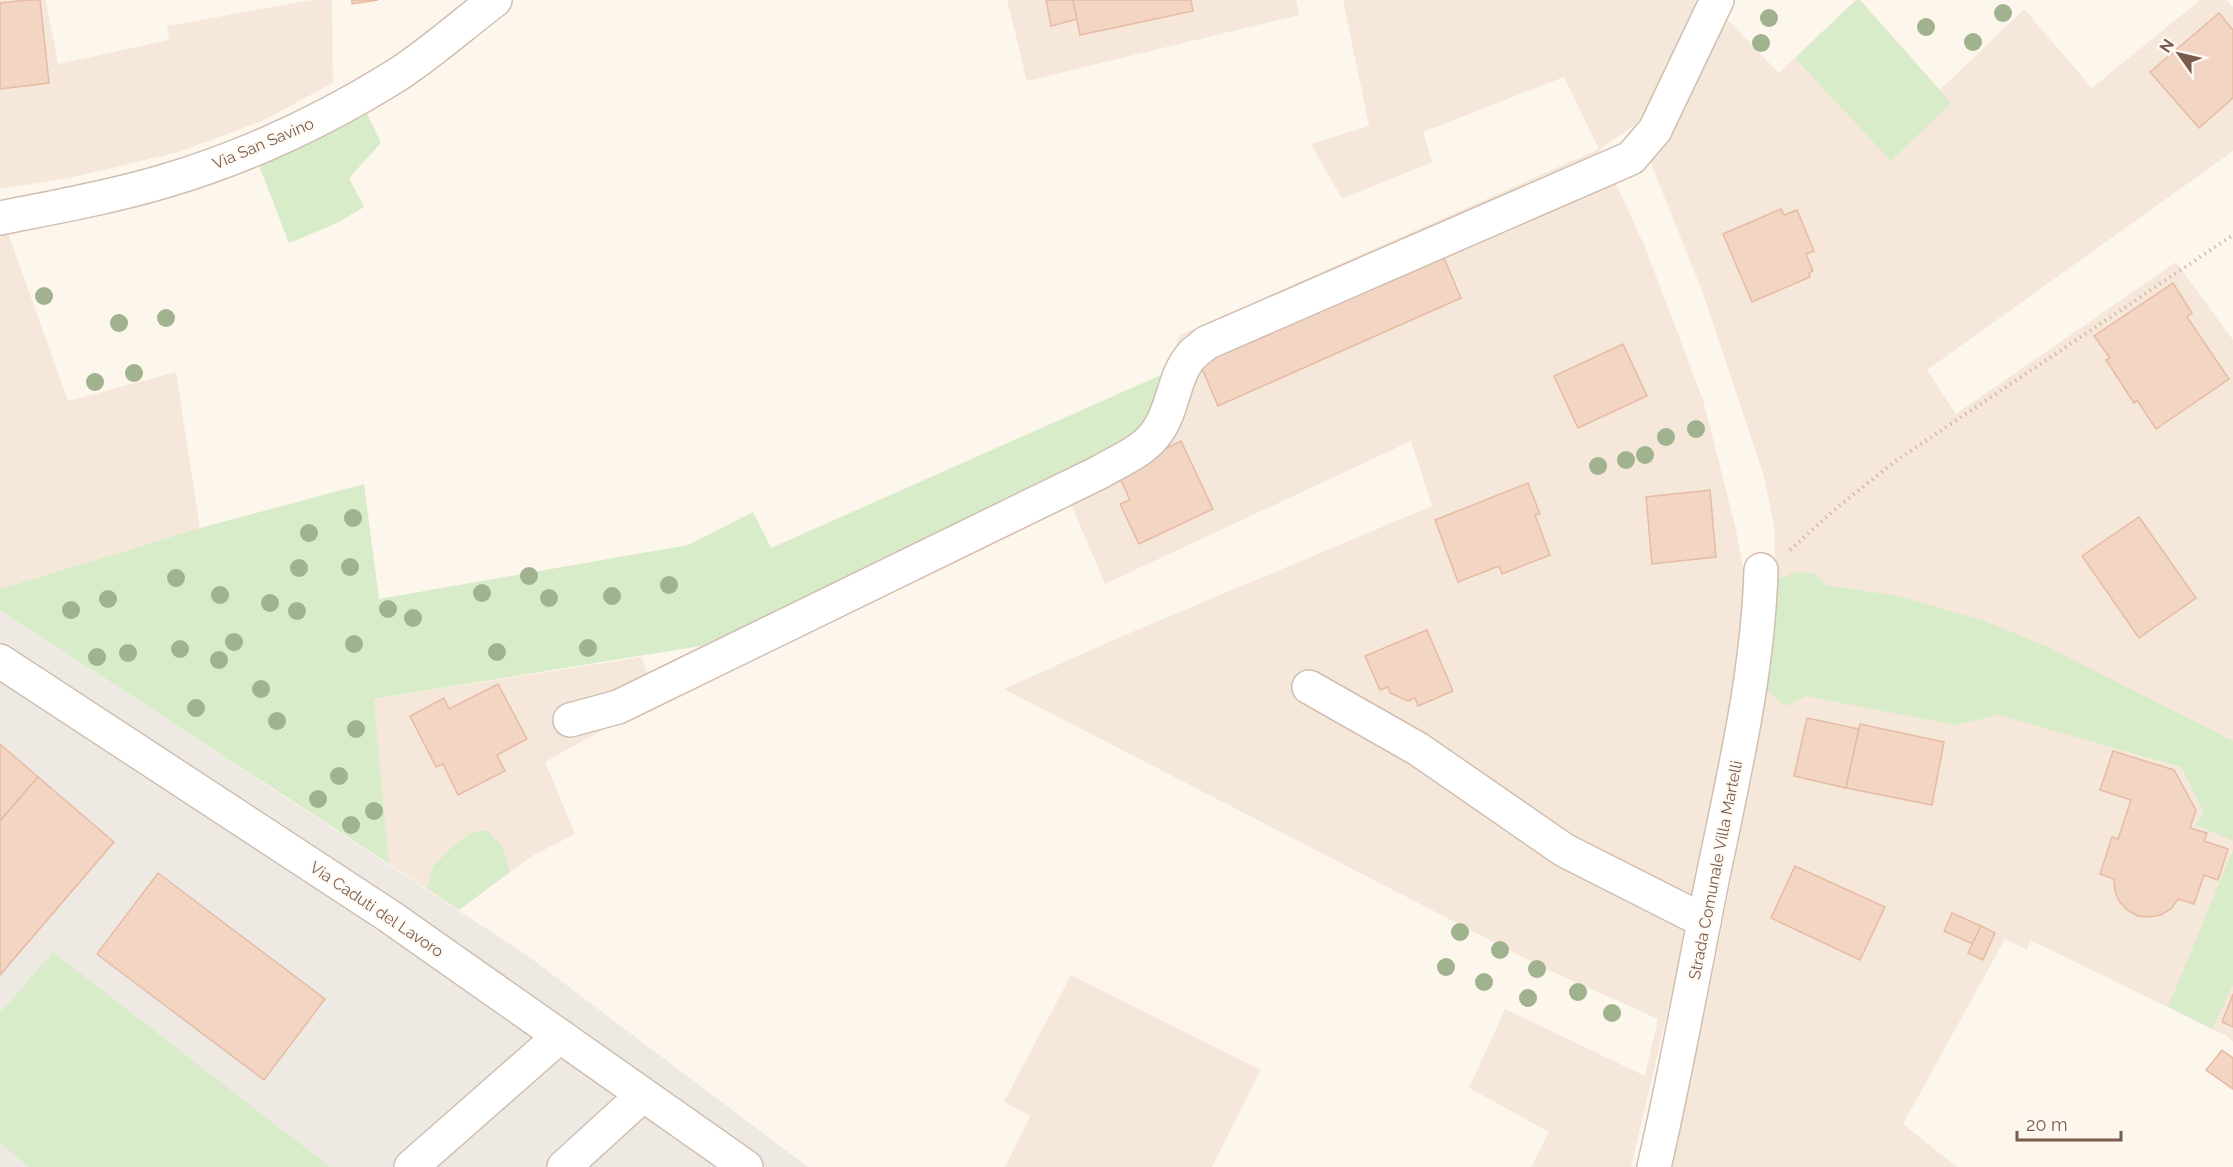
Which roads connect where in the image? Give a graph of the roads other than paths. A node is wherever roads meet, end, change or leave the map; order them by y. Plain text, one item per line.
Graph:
1 (495, 0) edge
2 (1717, 0) edge
3 (0, 218) edge
4 (1761, 570) dead end
5 (0, 662) edge
6 (1309, 687) dead end
7 (570, 720) dead end
8 (1704, 921) junction
9 (560, 1036) junction
10 (643, 1095) junction
11 (411, 1167) edge
12 (564, 1167) edge
13 (746, 1167) edge
14 (1654, 1167) edge

1 - 3 street, Via San Savino
2 - 7 street
4 - 8 street, Strada Comunale Villa Martelli
5 - 9 street, Via Caduti del Lavoro
6 - 8 street
8 - 14 street, Strada Comunale Villa Martelli
9 - 10 street, Via Caduti del Lavoro
9 - 11 street
10 - 12 street
10 - 13 street, Via Caduti del Lavoro

